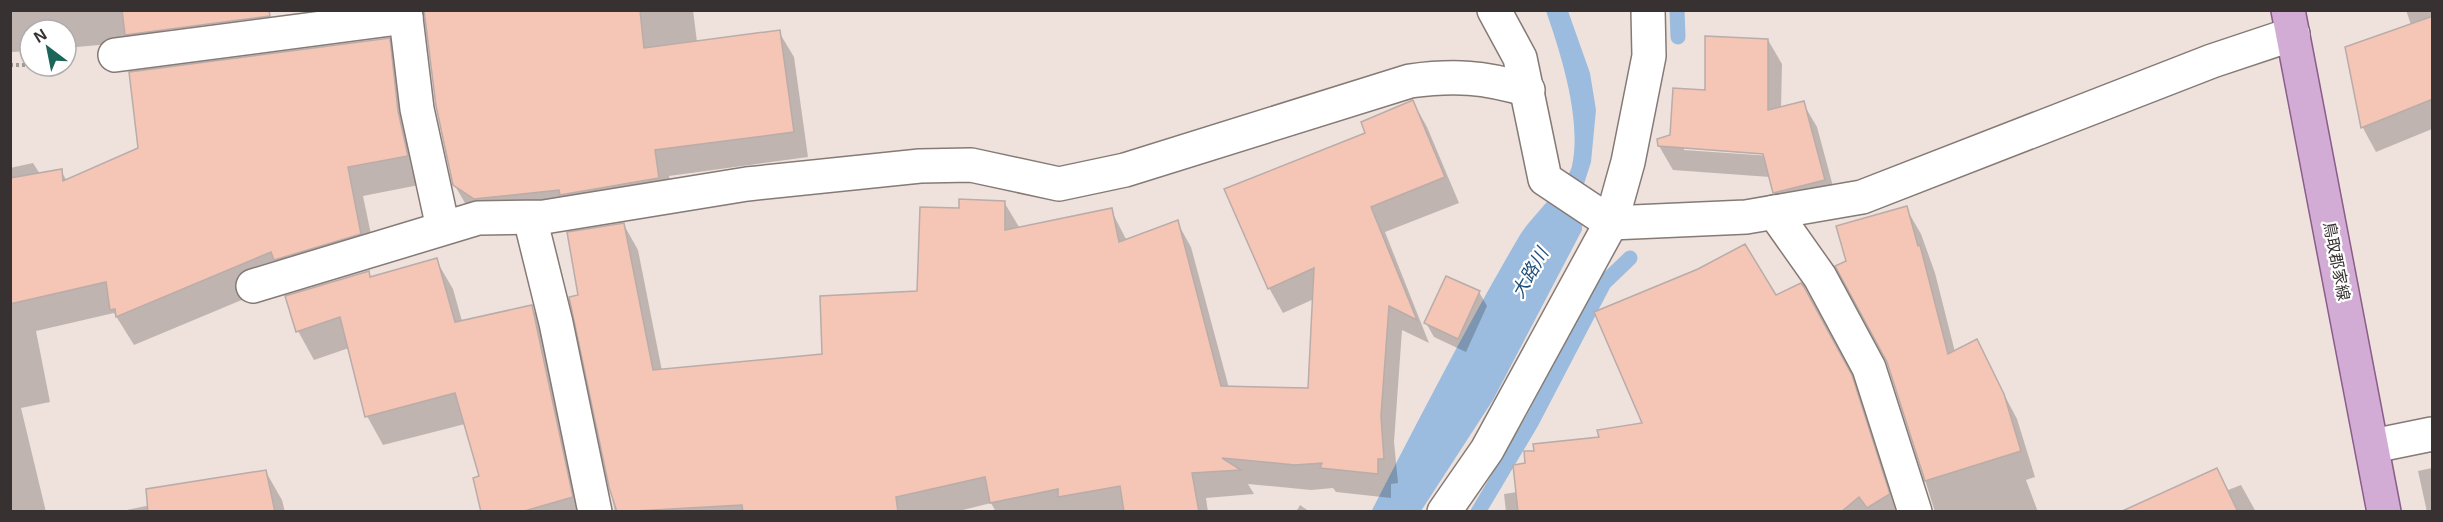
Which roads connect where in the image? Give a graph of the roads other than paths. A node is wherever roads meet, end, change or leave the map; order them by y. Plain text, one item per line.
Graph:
1 (1494, 10) edge
2 (1648, 10) edge
3 (406, 14) edge
4 (2291, 22) edge
5 (115, 55) dead end
6 (1528, 90) junction
7 (1774, 212) junction
8 (1604, 217) junction
9 (530, 218) junction
10 (443, 228) junction
11 (253, 286) dead end
12 (2433, 434) edge
13 (2373, 446) junction
14 (595, 512) edge
15 (1444, 512) edge
16 (1915, 512) edge
17 (2384, 512) edge

1 - 6 street
2 - 8 street
3 - 5 street
3 - 10 street
4 - 7 street
4 - 13 main road, 鳥取郡家線
6 - 8 street
6 - 9 street
7 - 8 street
7 - 16 street
8 - 15 street
9 - 10 street
9 - 14 street
10 - 11 street
12 - 13 street
13 - 17 main road, 鳥取郡家線

